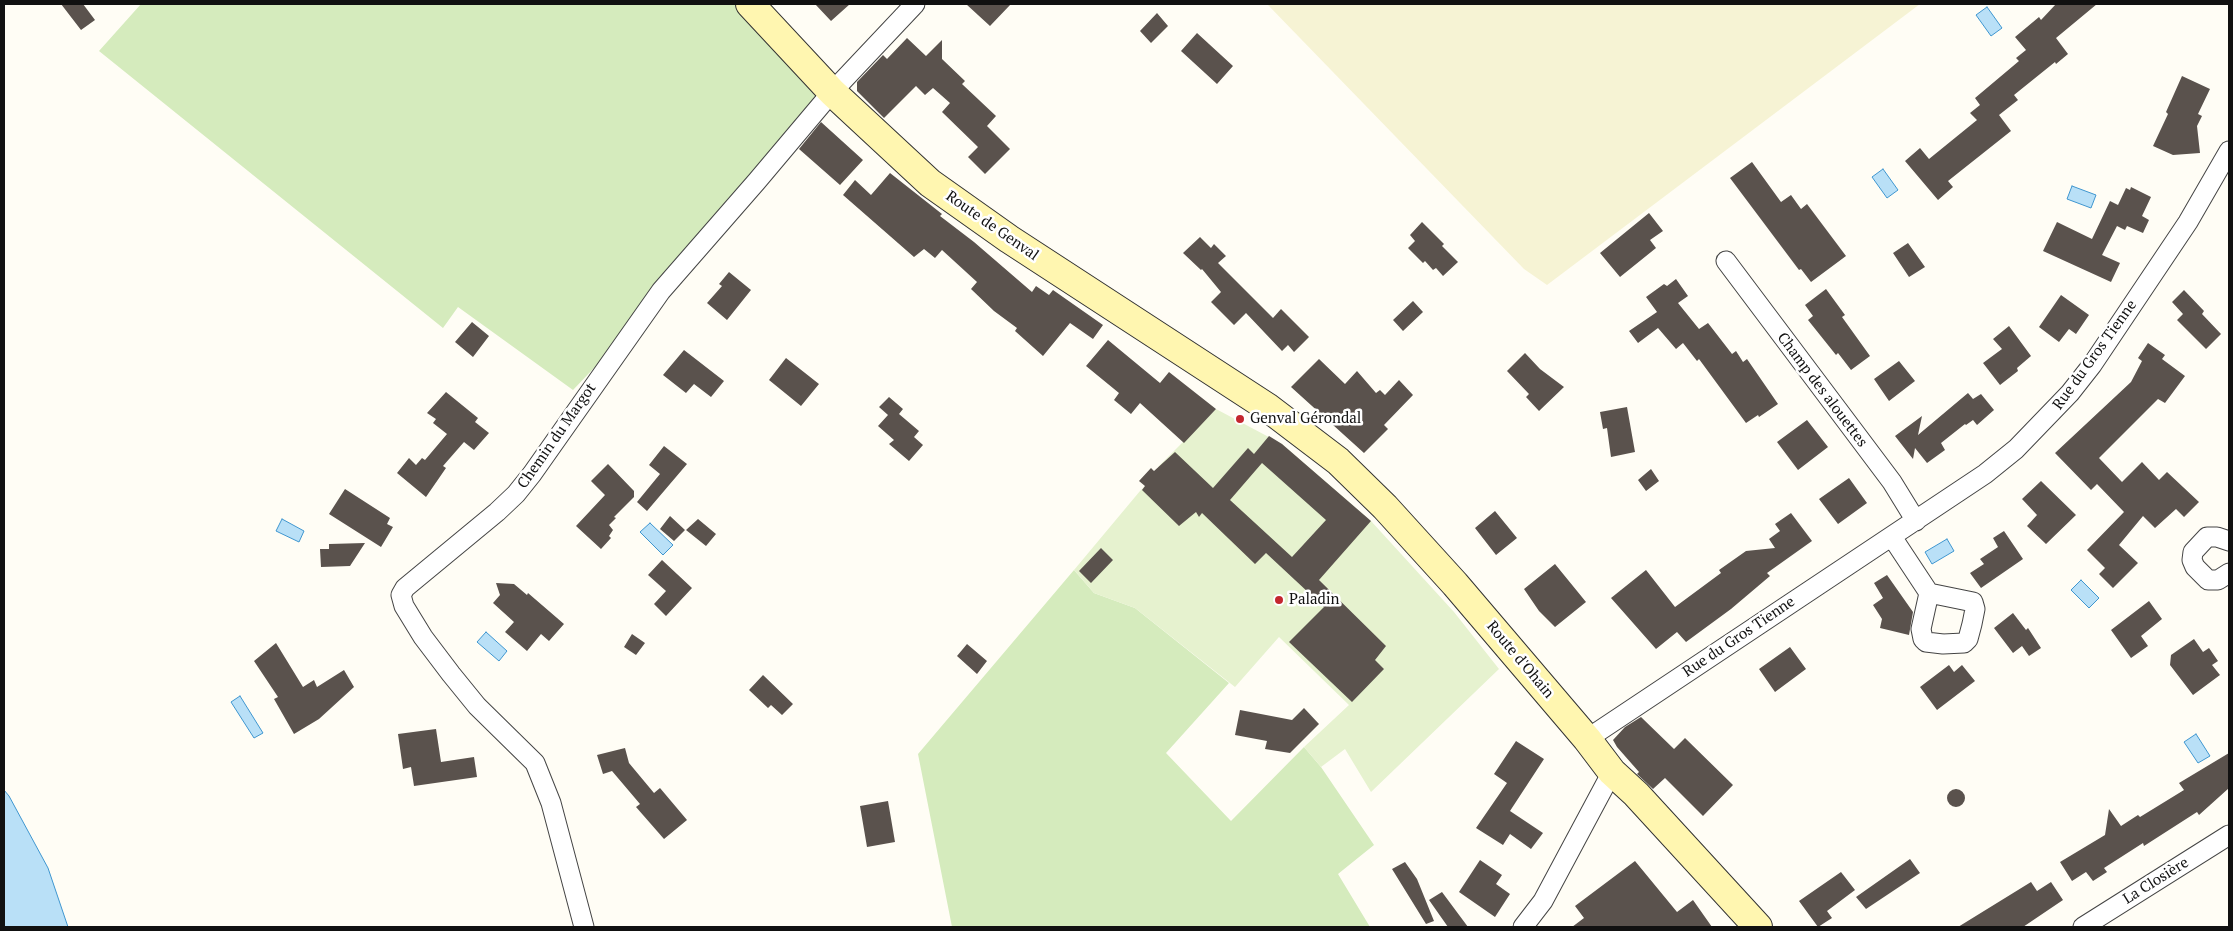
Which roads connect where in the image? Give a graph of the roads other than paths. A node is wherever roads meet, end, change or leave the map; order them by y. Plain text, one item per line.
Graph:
1 (750, 4) edge
2 (915, 4) edge
3 (832, 92) junction
4 (2229, 151) edge
5 (1726, 261) dead end
6 (1267, 407) joint
7 (1916, 521) junction
8 (1892, 536) junction
9 (2229, 541) edge
10 (2229, 572) edge
11 (1929, 593) dead end
12 (1587, 739) junction
13 (1612, 772) junction
14 (2229, 835) edge
15 (584, 927) edge
16 (1523, 927) edge
17 (1758, 927) edge
18 (2083, 927) edge

1 - 3 main road, Route de Genval
2 - 3 street
3 - 6 main road, Route de Genval
3 - 15 street, Chemin du Margot
4 - 7 street, Rue du Gros Tienne
5 - 7 street, Champ des alouettes
6 - 12 main road, Route d'Ohain
7 - 8 street, Rue du Gros Tienne
8 - 11 street
8 - 12 street, Rue du Gros Tienne
9 - 10 street
12 - 13 main road, Route d'Ohain
13 - 16 street
13 - 17 main road, Route d'Ohain
14 - 18 street, La Closière

